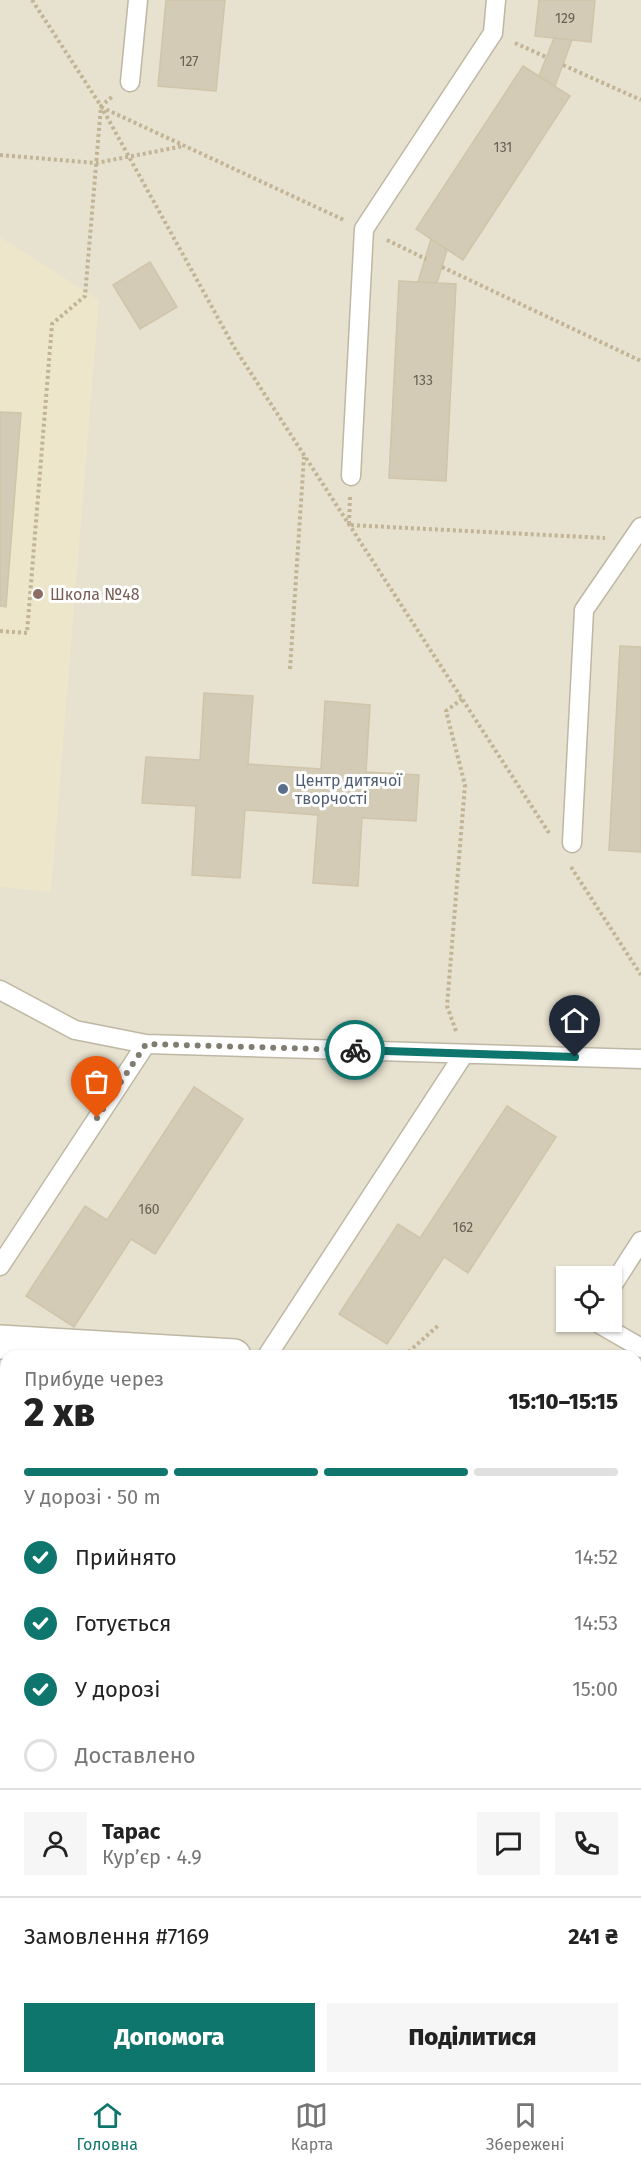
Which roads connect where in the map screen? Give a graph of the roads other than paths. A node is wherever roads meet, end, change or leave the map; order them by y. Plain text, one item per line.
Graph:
1 (138, 0) edge
2 (496, 0) edge
3 (130, 82) dead end
4 (351, 476) dead end
5 (637, 533) edge
6 (572, 843) dead end
7 (0, 990) edge
8 (146, 1044) junction
9 (464, 1054) junction
10 (641, 1059) edge
11 (641, 1241) edge
12 (0, 1266) edge
13 (622, 1270) edge
14 (613, 1332) edge
15 (0, 1342) edge
16 (641, 1348) edge
17 (134, 1350) edge
18 (271, 1350) edge

1 - 3 lane
2 - 4 lane
5 - 6 lane
7 - 8 lane
8 - 9 lane
8 - 12 lane
9 - 10 lane
9 - 18 lane
11 - 13 lane
14 - 16 lane
15 - 17 street

